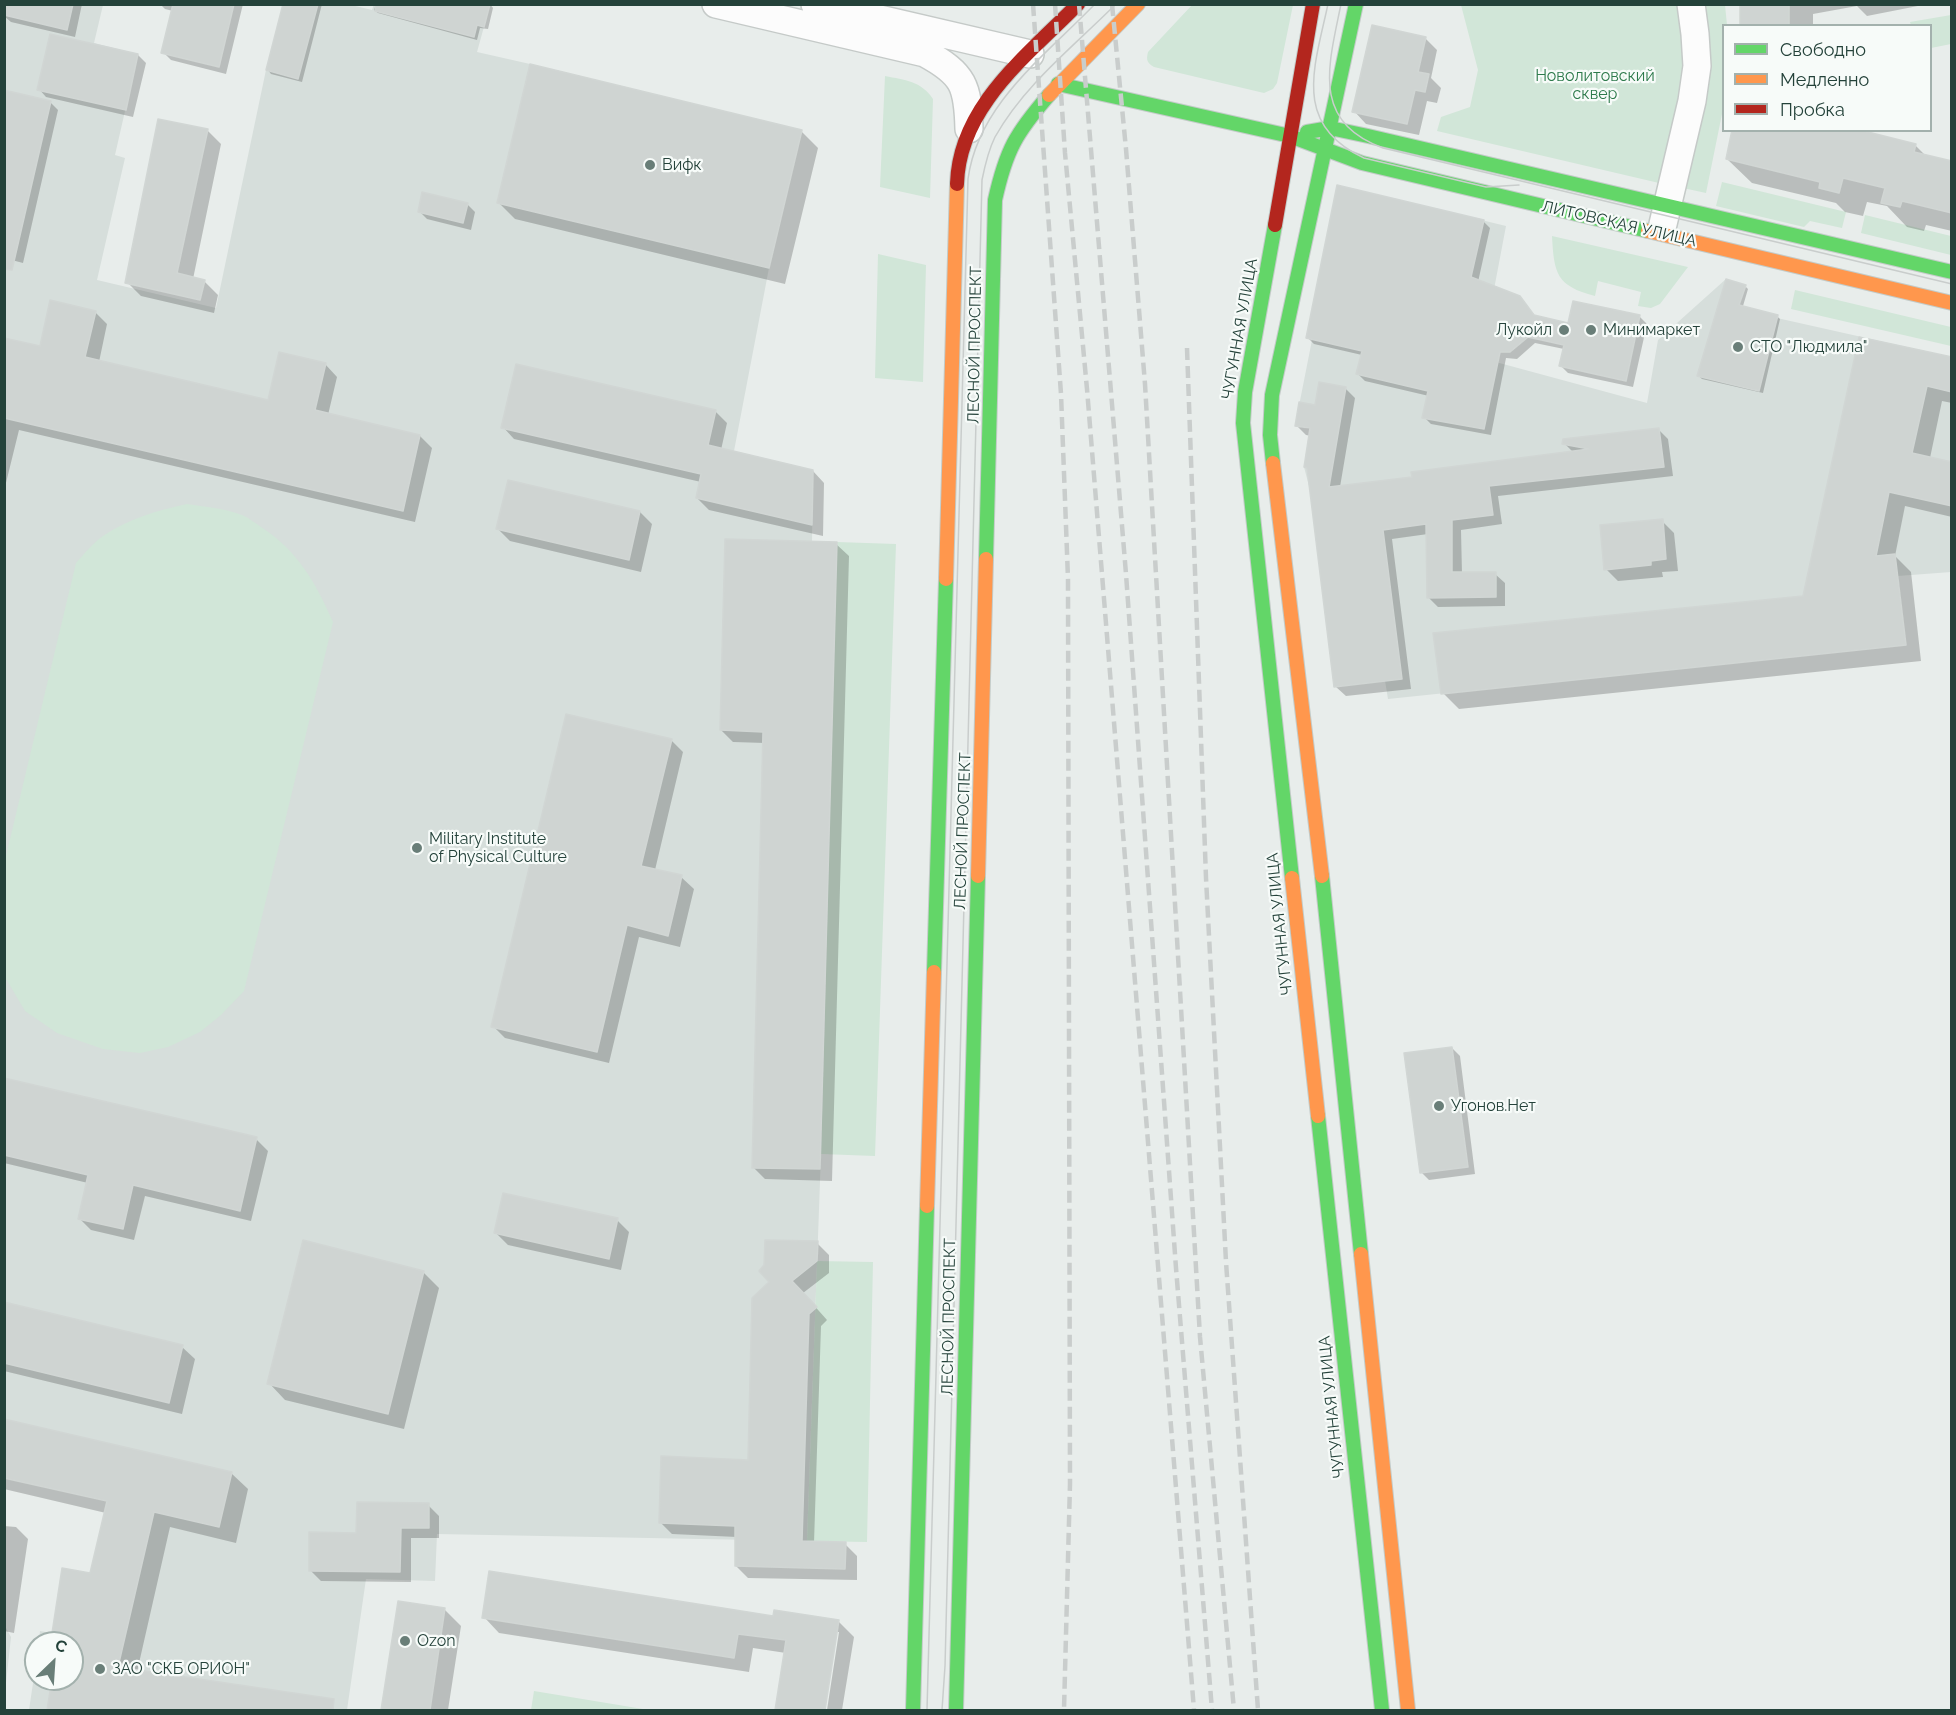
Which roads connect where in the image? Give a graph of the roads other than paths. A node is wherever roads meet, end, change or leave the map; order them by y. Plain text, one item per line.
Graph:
1 (716, 4) edge
2 (815, 4) edge
3 (1078, 4) edge
4 (1138, 4) edge
5 (1313, 4) edge
6 (1356, 4) edge
7 (1691, 4) edge
8 (1030, 54) junction
9 (1058, 84) junction
10 (1330, 128) junction
11 (969, 129) junction
12 (1290, 136) junction
13 (1325, 149) junction
14 (1667, 205) junction
15 (1661, 234) junction
16 (1952, 272) edge
17 (1952, 303) edge
18 (913, 1710) edge
19 (956, 1710) edge
20 (1382, 1710) edge
21 (1408, 1710) edge

1 - 11 street
2 - 8 street
3 - 8 street, ЛЕСНОЙ ПРОСПЕКТ
4 - 9 street, ЛЕСНОЙ ПРОСПЕКТ
5 - 12 street
6 - 10 street
7 - 14 street
8 - 11 street, ЛЕСНОЙ ПРОСПЕКТ
9 - 12 street, ЛИТОВСКАЯ УЛИЦА
9 - 19 street, ЛЕСНОЙ ПРОСПЕКТ
10 - 12 street, ЛИТОВСКАЯ УЛИЦА
10 - 13 street
10 - 14 street, ЛИТОВСКАЯ УЛИЦА
11 - 18 street, ЛЕСНОЙ ПРОСПЕКТ
12 - 13 street, ЛИТОВСКАЯ УЛИЦА
12 - 20 street, ЧУГУННАЯ УЛИЦА
13 - 15 street, ЛИТОВСКАЯ УЛИЦА
13 - 21 street
14 - 15 street
14 - 16 street, ЛИТОВСКАЯ УЛИЦА
15 - 17 street, ЛИТОВСКАЯ УЛИЦА

